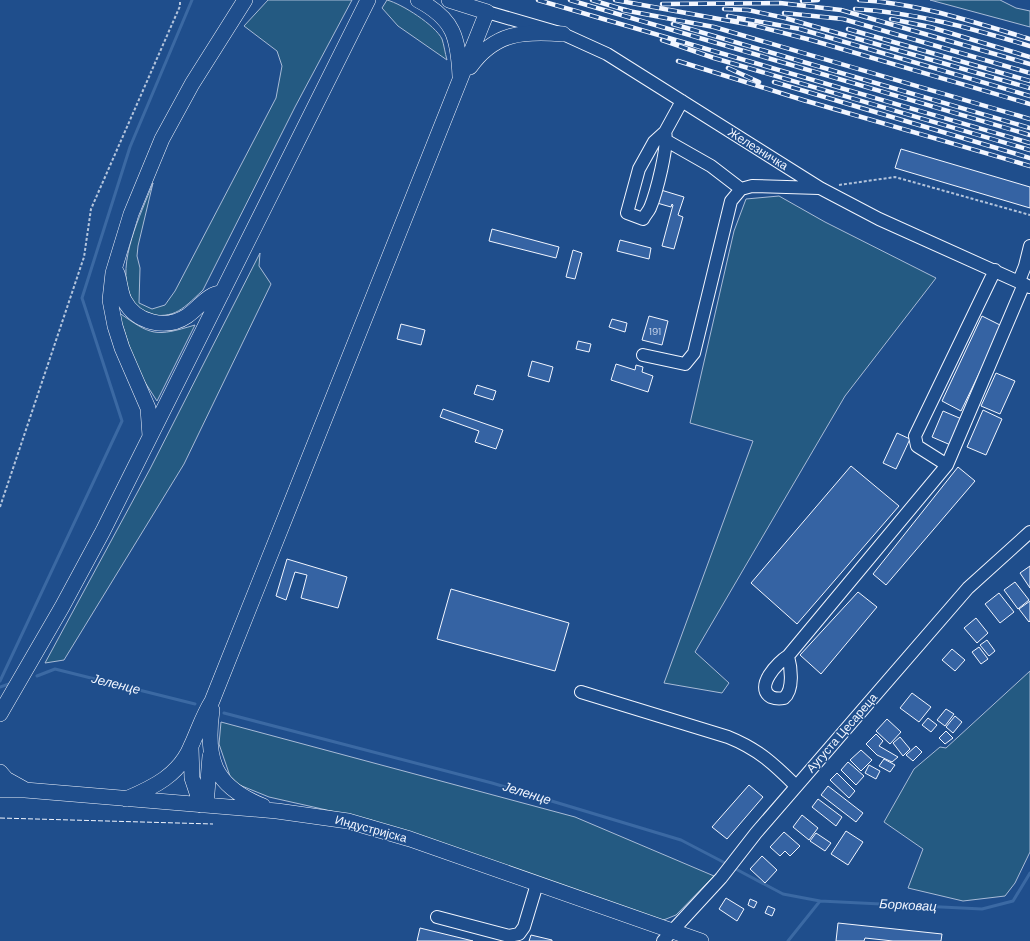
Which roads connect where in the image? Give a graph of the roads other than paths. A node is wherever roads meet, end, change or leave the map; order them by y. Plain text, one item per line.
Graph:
1 (245, 0) edge
2 (418, 0) edge
3 (449, 0) edge
4 (367, 3) edge
5 (487, 12) junction
6 (562, 34) junction
7 (460, 81) junction
8 (682, 101) junction
9 (666, 136) junction
10 (820, 188) junction
11 (741, 189) junction
12 (1030, 246) edge
13 (116, 268) junction
14 (995, 270) junction
15 (1024, 284) edge
16 (222, 293) junction
17 (644, 355) dead end
18 (150, 439) junction
19 (947, 465) junction
20 (1030, 532) edge
21 (788, 656) dead end
22 (581, 692) dead end
23 (212, 701) junction
24 (0, 714) edge
25 (191, 748) junction
26 (210, 756) junction
27 (0, 772) edge
28 (796, 786) junction
29 (0, 790) edge
30 (25, 790) junction
31 (126, 799) junction
32 (204, 805) junction
33 (277, 811) junction
34 (537, 884) junction
35 (437, 917) dead end
36 (668, 936) edge
37 (701, 941) edge

1 - 13 main road
2 - 7 main road
3 - 5 main road
4 - 16 main road
5 - 6 street, Железничка
5 - 7 main road
6 - 7 main road
6 - 8 street, Железничка
7 - 23 main road
8 - 9 street
8 - 10 street, Железничка
9 - 9 street
9 - 11 street
10 - 11 street
10 - 14 street, Железничка
11 - 17 street
12 - 15 street
13 - 16 main road
13 - 18 main road
14 - 15 street, Железничка
14 - 19 street
15 - 19 street
16 - 18 main road
18 - 24 main road
19 - 21 street
20 - 28 street, Аугуста Цесареца
22 - 28 street
23 - 25 main road
23 - 26 main road
25 - 31 main road
25 - 32 main road
26 - 32 main road
26 - 33 main road
27 - 30 main road
28 - 36 street, Аугуста Цесареца
29 - 30 main road, Индустријска
30 - 31 main road, Индустријска
31 - 32 main road, Индустријска
32 - 33 main road, Индустријска
33 - 34 main road, Индустријска
34 - 35 street
34 - 36 main road, Индустријска
36 - 37 main road, Индустријска

